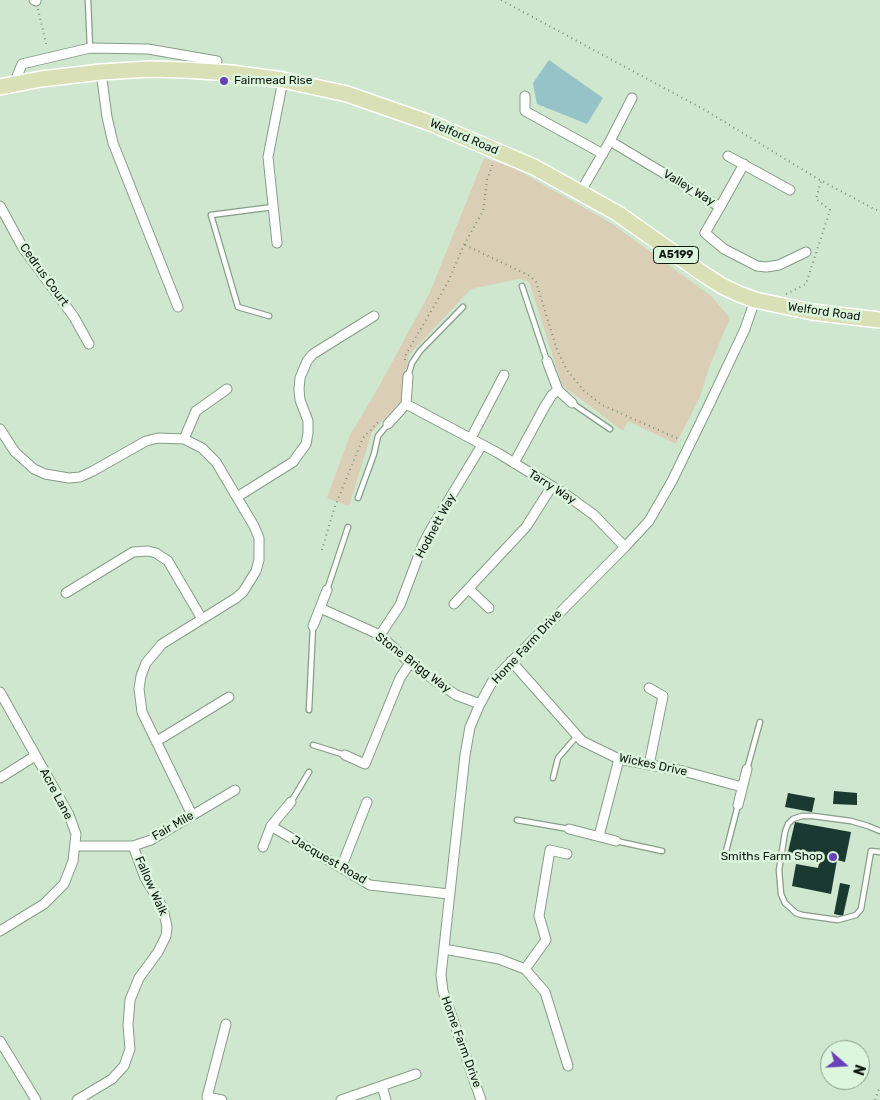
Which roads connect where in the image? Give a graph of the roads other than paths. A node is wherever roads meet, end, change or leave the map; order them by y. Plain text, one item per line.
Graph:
1 (88, 0) edge
2 (90, 48) junction
3 (149, 59) junction
4 (217, 61) dead end
5 (101, 72) junction
6 (284, 80) junction
7 (7, 85) edge
8 (525, 96) dead end
9 (632, 98) dead end
10 (610, 141) junction
11 (603, 154) junction
12 (728, 156) dead end
13 (744, 164) junction
14 (790, 190) dead end
15 (581, 192) junction
16 (0, 206) edge
17 (273, 207) junction
18 (720, 207) junction
19 (277, 243) dead end
20 (806, 252) dead end
21 (522, 286) dead end
22 (755, 300) junction
23 (178, 307) dead end
24 (463, 307) dead end
25 (269, 316) dead end
26 (374, 316) dead end
27 (880, 320) edge
28 (89, 344) dead end
29 (547, 361) joint
30 (504, 375) dead end
31 (408, 376) joint
32 (227, 389) dead end
33 (558, 390) junction
34 (572, 403) joint
35 (406, 404) junction
36 (388, 424) joint
37 (0, 429) edge
38 (610, 429) dead end
39 (470, 438) junction
40 (184, 439) junction
41 (482, 445) junction
42 (514, 463) junction
43 (552, 486) junction
44 (237, 497) junction
45 (358, 498) dead end
46 (348, 528) dead end
47 (625, 547) junction
48 (469, 589) junction
49 (327, 590) joint
50 (66, 593) dead end
51 (454, 604) dead end
52 (320, 608) junction
53 (489, 608) dead end
54 (202, 619) junction
55 (313, 626) joint
56 (380, 635) junction
57 (511, 661) junction
58 (410, 663) junction
59 (649, 688) dead end
60 (0, 692) edge
61 (229, 697) dead end
62 (480, 704) junction
63 (308, 710) dead end
64 (760, 722) dead end
65 (577, 736) junction
66 (157, 741) junction
67 (313, 745) dead end
68 (345, 755) joint
69 (35, 756) junction
70 (619, 759) junction
71 (649, 765) junction
72 (747, 769) joint
73 (309, 772) dead end
74 (0, 778) edge
75 (553, 778) dead end
76 (742, 787) junction
77 (235, 790) dead end
78 (291, 802) joint
79 (366, 802) dead end
80 (738, 805) joint
81 (192, 815) junction
82 (517, 820) dead end
83 (271, 826) junction
84 (569, 829) joint
85 (880, 831) edge
86 (599, 836) junction
87 (616, 841) joint
88 (75, 846) junction
89 (133, 846) junction
90 (263, 847) dead end
91 (662, 851) dead end
92 (880, 852) edge
93 (567, 854) dead end
94 (724, 859) dead end
95 (341, 868) junction
96 (449, 894) junction
97 (0, 931) edge
98 (444, 949) junction
99 (525, 969) junction
100 (226, 1024) dead end
101 (0, 1041) edge
102 (568, 1066) dead end
103 (416, 1074) dead end
104 (382, 1086) junction
105 (36, 1100) edge
106 (77, 1100) edge
107 (222, 1100) edge
108 (341, 1100) edge
109 (386, 1100) edge
110 (482, 1100) edge

1 - 2 lane
2 - 3 street, Welford Road
2 - 7 street, Welford Road
3 - 4 street, Welford Road
3 - 5 main road, Welford Road / A5199
3 - 6 main road, Welford Road / A5199
5 - 7 main road, Welford Road / A5199
5 - 23 street
6 - 15 main road, Welford Road / A5199
6 - 17 street
8 - 11 street
9 - 10 street
10 - 11 street
10 - 18 street, Valley Way
11 - 15 street
12 - 13 street
13 - 14 street
13 - 18 street
15 - 22 main road, Welford Road / A5199
16 - 28 street, Cedrus Court
17 - 19 street
17 - 25 lane
18 - 20 street, Valley Way
21 - 29 lane
22 - 27 main road, Welford Road / A5199
22 - 47 street, Home Farm Drive
24 - 31 lane
26 - 44 street
29 - 33 street
30 - 39 street
31 - 35 street
32 - 40 street
33 - 34 street
33 - 42 street
34 - 38 lane
35 - 36 street
35 - 39 street, Tarry Way
36 - 45 lane
37 - 40 street
39 - 41 street, Tarry Way
40 - 44 street
41 - 42 street, Tarry Way
41 - 56 street, Hodnett Way
42 - 43 street, Tarry Way
43 - 47 street, Tarry Way
43 - 48 street
44 - 54 street
46 - 49 lane
47 - 57 street, Home Farm Drive
48 - 51 street
48 - 53 street
49 - 52 street
50 - 54 street
52 - 55 street
52 - 56 street, Stone Brigg Way
54 - 66 street
55 - 63 lane
56 - 58 street, Stone Brigg Way
57 - 62 street, Home Farm Drive
57 - 65 street, Wickes Drive
58 - 62 street, Stone Brigg Way
58 - 68 street
59 - 71 street
60 - 69 street, Acre Lane
61 - 66 street
62 - 96 street, Home Farm Drive
64 - 72 lane
65 - 70 street, Wickes Drive
65 - 75 lane
66 - 81 street
67 - 68 lane
69 - 74 street
69 - 88 street, Acre Lane
70 - 71 street, Wickes Drive
70 - 86 street
71 - 76 street, Wickes Drive
72 - 76 street
73 - 78 lane
76 - 80 street
77 - 81 street, Fair Mile
78 - 83 street
79 - 95 street
80 - 94 lane
81 - 89 street, Fair Mile
82 - 84 lane
83 - 90 street
83 - 95 street, Jacquest Road
84 - 86 street
85 - 92 lane
86 - 87 street
87 - 91 lane
88 - 89 street, Fair Mile
88 - 97 street, Acre Lane
89 - 106 street, Fallow Walk
93 - 99 street
95 - 96 street, Jacquest Road
96 - 98 street, Home Farm Drive
98 - 99 street
98 - 110 street, Home Farm Drive
99 - 102 street
100 - 107 street
101 - 105 street
103 - 104 street
104 - 108 street
104 - 109 street

